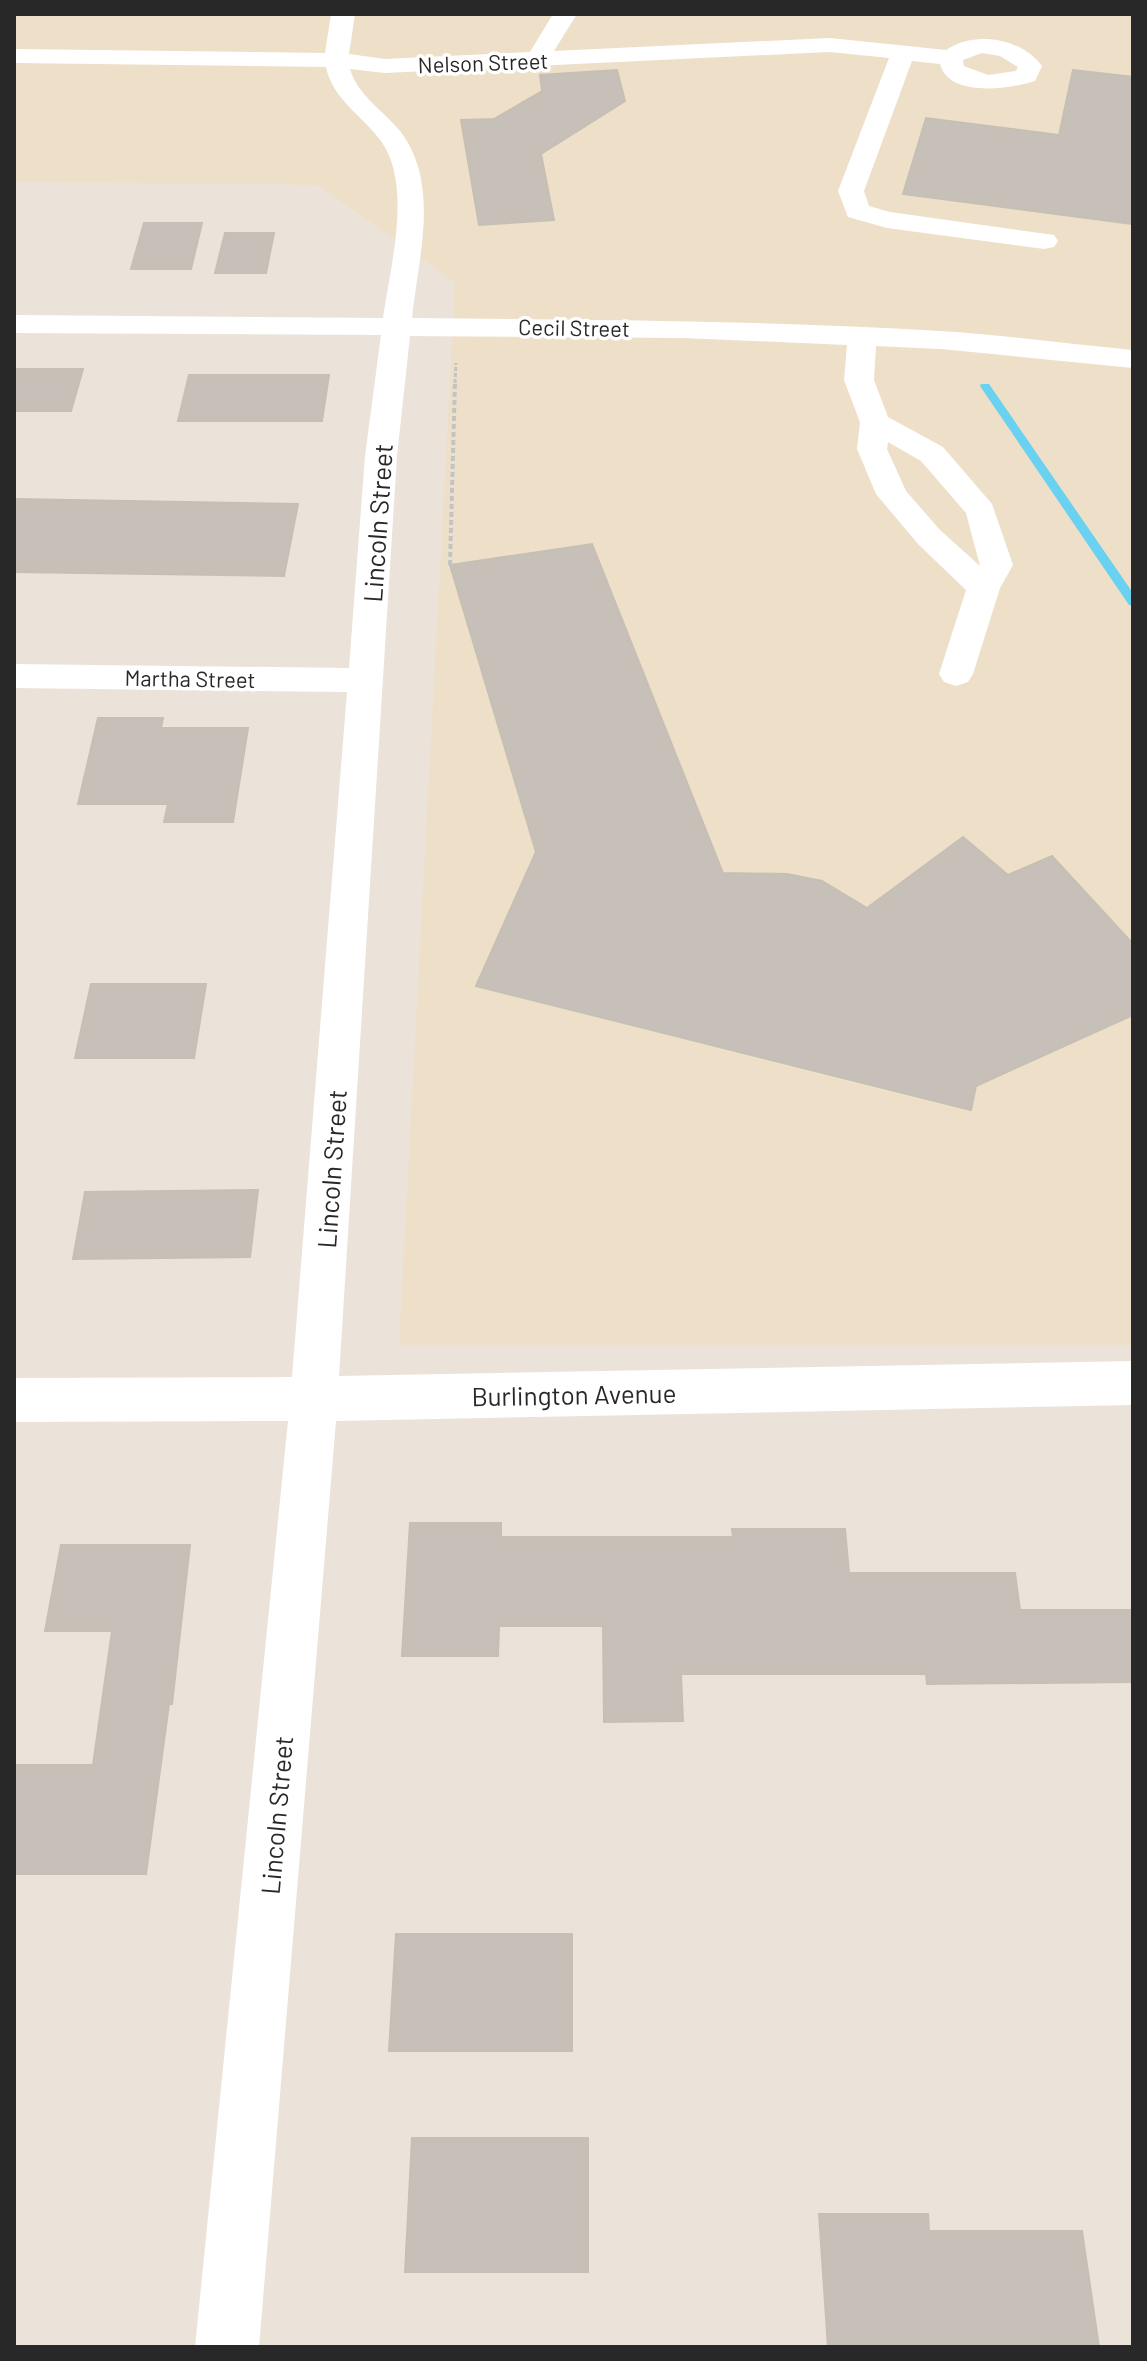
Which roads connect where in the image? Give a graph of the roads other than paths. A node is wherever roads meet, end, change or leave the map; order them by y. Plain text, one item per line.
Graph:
1 (343, 14) edge
2 (565, 14) edge
3 (903, 53) junction
4 (14, 56) edge
5 (951, 58) dead end
6 (337, 60) junction
7 (537, 60) junction
8 (1044, 241) dead end
9 (14, 324) edge
10 (396, 326) junction
11 (862, 336) junction
12 (1133, 359) edge
13 (875, 422) junction
14 (983, 588) junction
15 (956, 674) dead end
16 (14, 676) edge
17 (365, 680) junction
18 (1133, 1383) edge
19 (314, 1399) junction
20 (14, 1400) edge
21 (227, 2347) edge

1 - 6 street
2 - 7 street
3 - 5 street, Nelson Street
3 - 7 street, Nelson Street
3 - 8 street
4 - 6 street, Nelson Street
6 - 7 street, Nelson Street
6 - 10 street, Lincoln Street
9 - 10 street, Cecil Street
10 - 11 street, Cecil Street
10 - 17 street, Lincoln Street
11 - 12 street, Cecil Street
11 - 13 street
13 - 14 street
13 - 14 street
14 - 15 street
16 - 17 street, Martha Street
17 - 19 street, Lincoln Street
18 - 19 street, Burlington Avenue
19 - 20 street, Burlington Avenue
19 - 21 street, Lincoln Street

